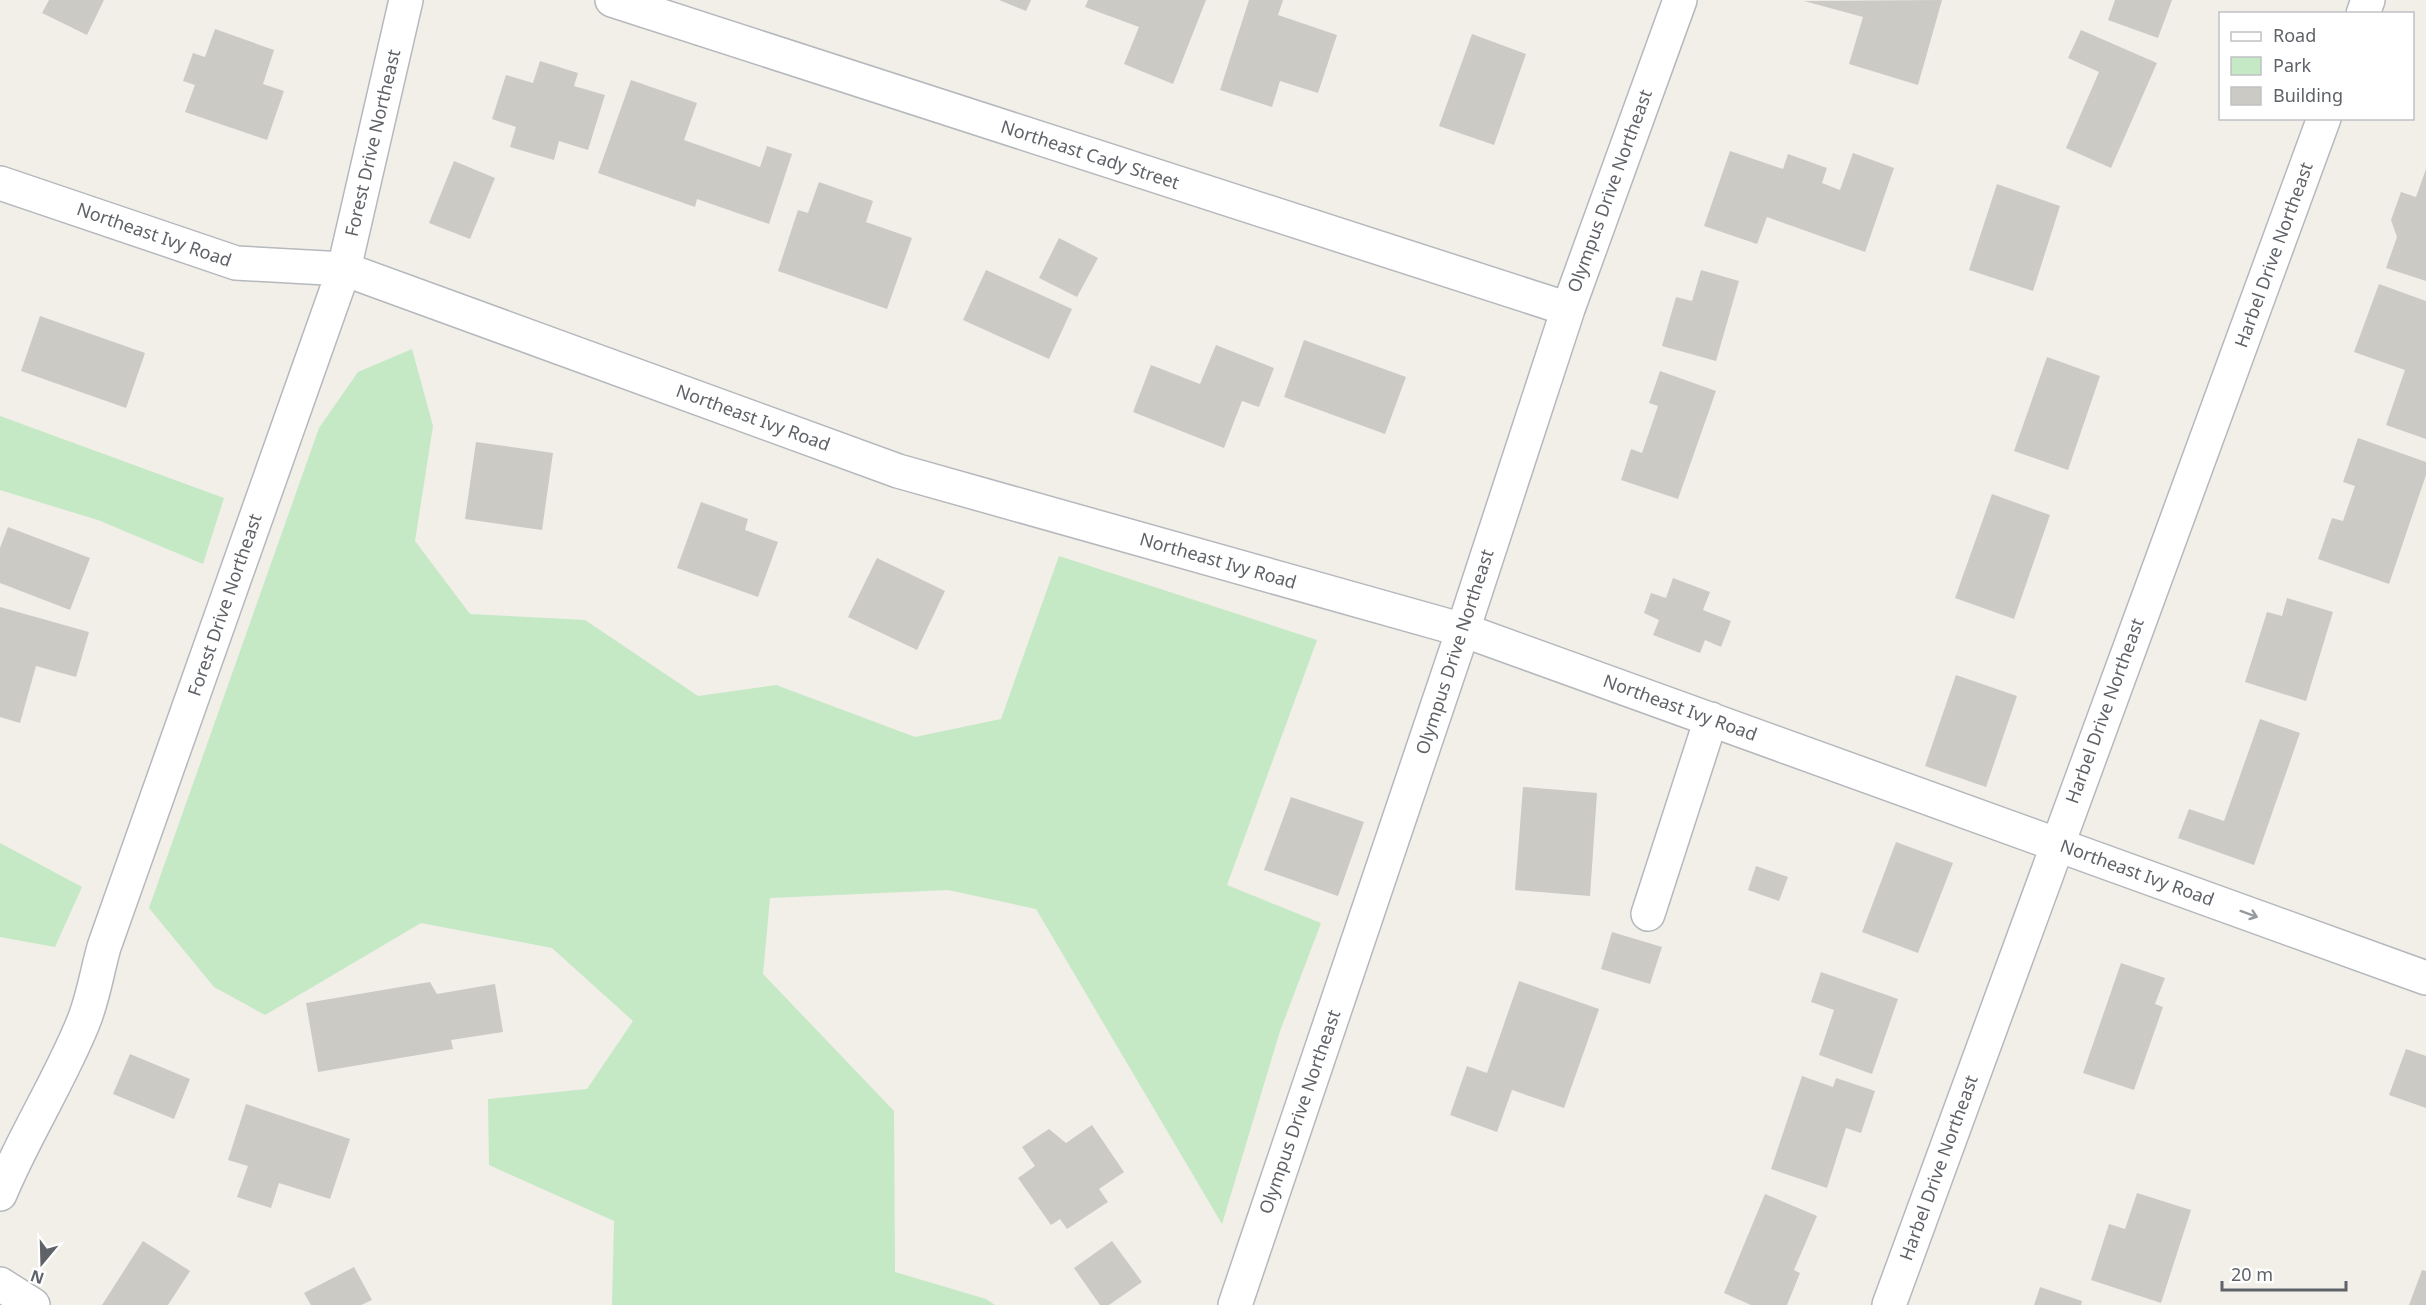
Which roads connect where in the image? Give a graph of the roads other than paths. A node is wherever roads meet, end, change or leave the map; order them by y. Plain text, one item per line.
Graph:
1 (406, 0) edge
2 (612, 0) edge
3 (1680, 0) edge
4 (2323, 120) edge
5 (0, 183) edge
6 (344, 269) junction
7 (1568, 309) junction
8 (1463, 630) junction
9 (1711, 719) junction
10 (2056, 844) junction
11 (1648, 914) dead end
12 (2426, 978) edge
13 (0, 1194) edge
14 (0, 1284) edge
15 (33, 1305) edge
16 (1235, 1305) edge
17 (1889, 1305) edge

1 - 6 street, Forest Drive Northeast
2 - 7 street, Northeast Cady Street
3 - 7 street, Olympus Drive Northeast
4 - 10 street, Harbel Drive Northeast
5 - 6 street, Northeast Ivy Road
6 - 8 street, Northeast Ivy Road
6 - 13 street, Forest Drive Northeast
7 - 8 street, Olympus Drive Northeast
8 - 9 street, Northeast Ivy Road
8 - 16 street, Olympus Drive Northeast
9 - 10 street, Northeast Ivy Road
9 - 11 street
10 -> 12 street, Northeast Ivy Road
10 - 17 street, Harbel Drive Northeast
14 - 15 street

